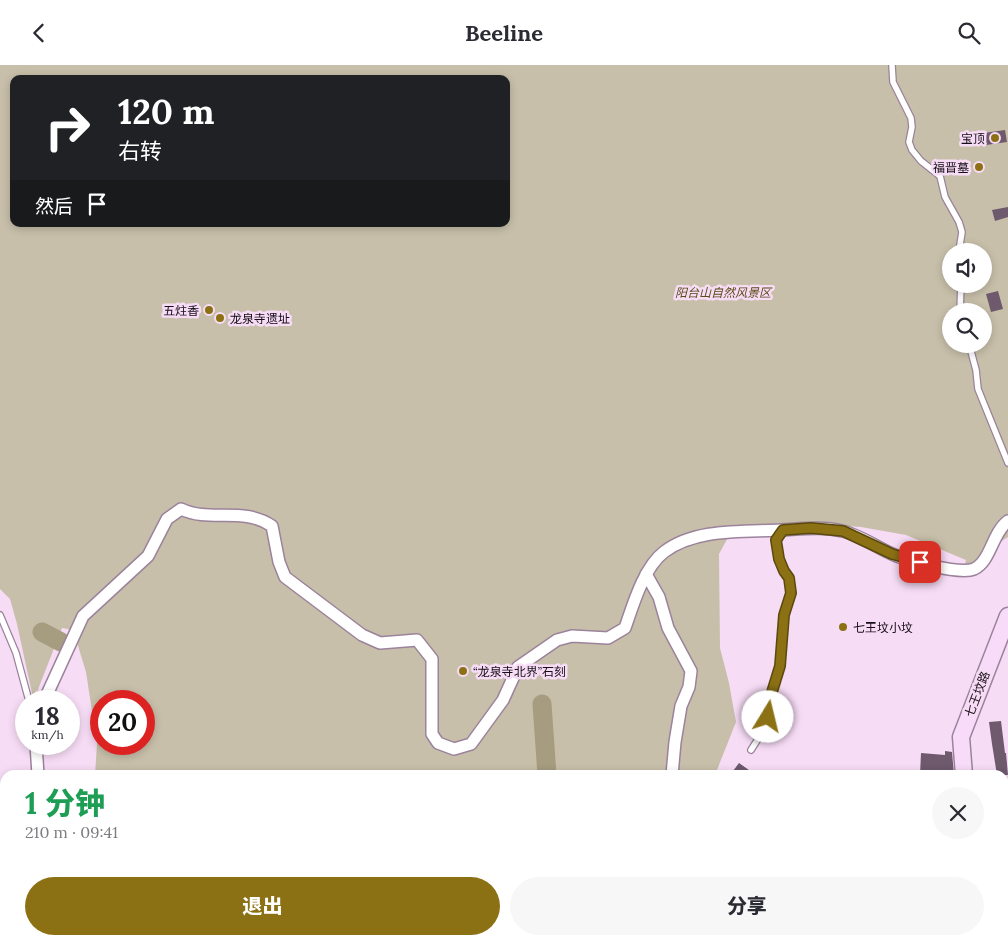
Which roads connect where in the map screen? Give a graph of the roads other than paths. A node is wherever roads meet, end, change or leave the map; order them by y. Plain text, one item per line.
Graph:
1 (892, 65) edge
2 (960, 243) edge
3 (971, 353) edge
4 (1008, 463) edge
5 (1008, 521) edge
6 (783, 530) junction
7 (646, 574) junction
8 (0, 615) edge
9 (1008, 616) edge
10 (26, 690) edge
11 (49, 690) edge
12 (751, 750) dead end
13 (37, 755) edge
14 (38, 770) edge
15 (672, 770) edge
16 (964, 770) edge

1 - 2 lane
3 - 4 lane
5 - 6 street
6 - 7 street
6 - 12 lane
7 - 11 street
7 - 15 street
8 - 10 lane
9 - 16 street, 七王坟路
13 - 14 street

